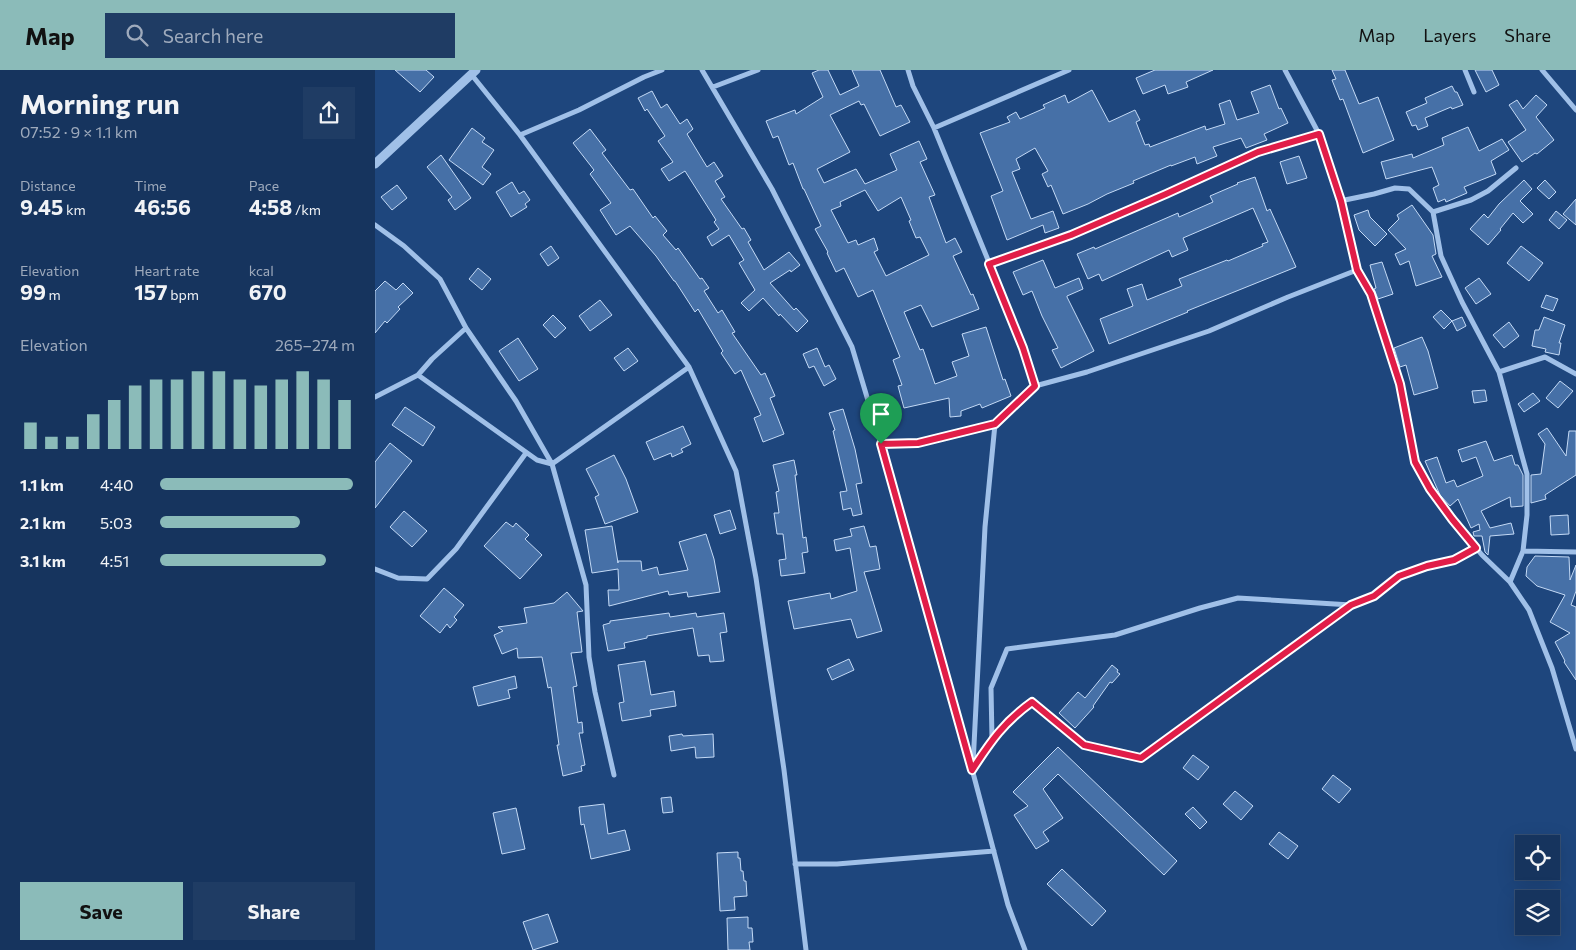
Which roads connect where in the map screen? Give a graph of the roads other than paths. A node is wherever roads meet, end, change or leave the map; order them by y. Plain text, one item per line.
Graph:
1 (662, 70) edge
2 (702, 70) edge
3 (758, 70) edge
4 (908, 70) edge
5 (1069, 70) edge
6 (1285, 70) edge
7 (1465, 70) edge
8 (1542, 70) edge
9 (474, 72) edge
10 (713, 87) junction
11 (1474, 92) dead end
12 (1576, 110) edge
13 (934, 128) junction
14 (1319, 134) junction
15 (520, 135) junction
16 (375, 164) edge
17 (1516, 168) dead end
18 (1341, 201) junction
19 (1433, 212) junction
20 (375, 225) edge
21 (989, 264) junction
22 (1357, 270) junction
23 (466, 328) junction
24 (689, 367) junction
25 (1499, 372) junction
26 (1576, 374) edge
27 (418, 375) junction
28 (1035, 386) junction
29 (375, 397) edge
30 (995, 424) junction
31 (881, 444) junction
32 (526, 453) junction
33 (552, 464) junction
34 (1476, 548) junction
35 (1523, 551) junction
36 (1576, 552) edge
37 (375, 569) edge
38 (1510, 582) junction
39 (1351, 605) junction
40 (992, 739) junction
41 (1576, 749) edge
42 (972, 770) junction
43 (614, 775) dead end
44 (993, 851) junction
45 (795, 864) junction
46 (806, 950) edge
47 (1025, 950) edge

1 - 15 street
2 - 10 street
3 - 10 street
4 - 13 street
5 - 13 street
6 - 14 street
7 - 11 street
8 - 12 street
9 - 15 street
9 - 16 street
10 - 31 street
13 - 21 street
14 - 18 street
14 - 21 street
15 - 24 street
17 - 19 street
18 - 19 street
18 - 22 street
19 - 25 street
20 - 23 street
21 - 28 street
22 - 28 street
22 - 34 street
23 - 27 street
23 - 33 street
24 - 33 street
24 - 45 street
25 - 26 street
25 - 35 street
27 - 29 street
27 - 32 street
28 - 30 street
30 - 31 street
30 - 42 street
31 - 42 street
32 - 33 street
32 - 37 street
33 - 43 street
34 - 38 street
34 - 39 street
35 - 36 street
35 - 38 street
38 - 41 street
39 - 40 street
39 - 40 street
40 - 42 street
42 - 44 street
44 - 45 street
44 - 47 street
45 - 46 street

